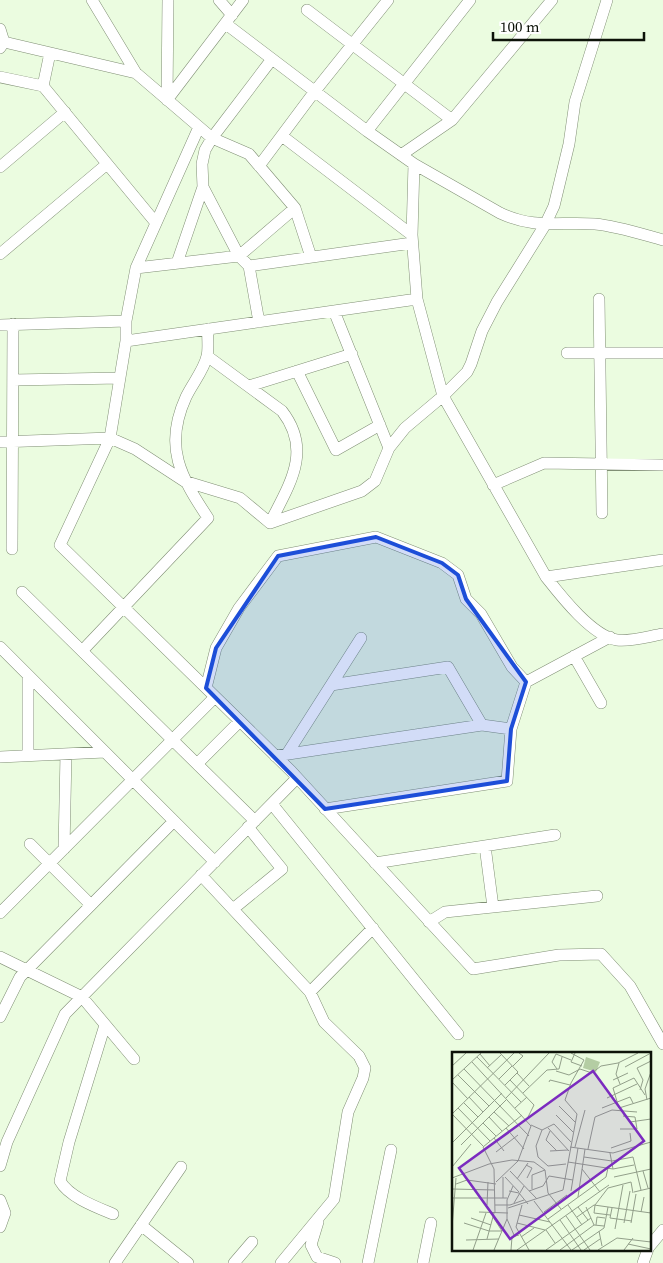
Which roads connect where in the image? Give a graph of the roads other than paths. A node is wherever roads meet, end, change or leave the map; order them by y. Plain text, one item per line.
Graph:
1 (92, 0) edge
2 (168, 0) edge
3 (220, 0) edge
4 (244, 0) edge
5 (388, 0) edge
6 (470, 0) edge
7 (552, 0) edge
8 (608, 0) edge
9 (307, 10) dead end
10 (229, 19) junction
11 (0, 30) edge
12 (352, 44) junction
13 (2, 45) edge
14 (50, 53) junction
15 (272, 59) junction
16 (136, 73) junction
17 (0, 76) edge
18 (403, 83) junction
19 (44, 86) junction
20 (315, 91) junction
21 (167, 100) junction
22 (65, 112) junction
23 (452, 120) junction
24 (199, 127) junction
25 (367, 131) junction
26 (282, 136) junction
27 (212, 138) junction
28 (401, 155) junction
29 (107, 164) junction
30 (414, 164) junction
31 (260, 166) junction
32 (0, 167) edge
33 (204, 188) junction
34 (295, 208) junction
35 (156, 223) junction
36 (545, 225) junction
37 (412, 239) junction
38 (663, 240) edge
39 (0, 254) edge
40 (239, 256) junction
41 (311, 257) junction
42 (177, 263) junction
43 (249, 266) junction
44 (136, 268) junction
45 (599, 298) dead end
46 (418, 299) junction
47 (334, 311) junction
48 (126, 320) junction
49 (259, 322) junction
50 (13, 324) junction
51 (0, 325) edge
52 (208, 329) junction
53 (126, 341) junction
54 (567, 353) dead end
55 (600, 353) junction
56 (663, 353) edge
57 (352, 354) junction
58 (207, 356) junction
59 (297, 371) junction
60 (120, 378) junction
61 (13, 380) junction
62 (249, 386) junction
63 (443, 396) junction
64 (380, 425) junction
65 (110, 438) junction
66 (0, 442) edge
67 (13, 442) junction
68 (390, 448) junction
69 (602, 464) junction
70 (663, 465) edge
71 (184, 481) junction
72 (493, 485) junction
73 (602, 513) dead end
74 (270, 523) junction
75 (12, 548) dead end
76 (663, 560) edge
77 (546, 577) junction
78 (22, 592) dead end
79 (124, 607) junction
80 (662, 636) edge
81 (610, 637) junction
82 (360, 638) dead end
83 (0, 648) edge
84 (82, 651) junction
85 (574, 656) junction
86 (28, 675) junction
87 (526, 682) junction
88 (331, 685) junction
89 (206, 688) junction
90 (215, 697) junction
91 (601, 703) dead end
92 (240, 721) junction
93 (482, 725) junction
94 (511, 729) junction
95 (173, 740) junction
96 (105, 752) junction
97 (66, 754) junction
98 (281, 755) junction
99 (28, 756) junction
100 (0, 757) edge
101 (197, 764) junction
102 (297, 778) junction
103 (133, 780) junction
104 (272, 804) junction
105 (325, 809) junction
106 (174, 821) junction
107 (252, 824) junction
108 (554, 835) dead end
109 (30, 844) dead end
110 (486, 846) junction
111 (64, 849) junction
112 (215, 862) junction
113 (50, 863) junction
114 (375, 863) junction
115 (202, 875) junction
116 (597, 896) dead end
117 (91, 905) junction
118 (493, 907) junction
119 (233, 909) junction
120 (0, 913) edge
121 (430, 922) junction
122 (373, 928) junction
123 (0, 957) edge
124 (26, 970) junction
125 (310, 992) junction
126 (82, 997) junction
127 (0, 1017) edge
128 (105, 1025) junction
129 (458, 1034) dead end
130 (663, 1044) edge
131 (134, 1059) dead end
132 (391, 1150) dead end
133 (0, 1166) edge
134 (181, 1168) dead end
135 (0, 1200) edge
136 (113, 1214) dead end
137 (319, 1218) junction
138 (431, 1224) dead end
139 (141, 1225) junction
140 (0, 1227) edge
141 (663, 1230) edge
142 (252, 1242) dead end
143 (650, 1247) edge
144 (648, 1250) edge
145 (317, 1260) edge
146 (185, 1262) edge
147 (115, 1263) edge
148 (234, 1263) edge
149 (281, 1263) edge
150 (335, 1263) edge
151 (368, 1263) edge
152 (423, 1263) edge
153 (643, 1263) edge

1 - 16 street
2 - 21 street
3 - 10 street
4 - 10 street
5 - 12 street
6 - 18 street
7 - 23 street
8 - 36 street
9 - 12 street
10 - 15 street
10 - 21 street
11 - 13 street
12 - 18 street
12 - 20 street
13 - 14 street
14 - 16 street
14 - 19 street
15 - 20 street
15 - 27 street
16 - 21 street
17 - 19 street
18 - 23 street
18 - 25 street
19 - 22 street
20 - 25 street
20 - 26 street
21 - 24 street
22 - 29 street
22 - 32 street
23 - 28 street
24 - 27 street
24 - 35 street
25 - 28 street
26 - 31 street
26 - 37 street
27 - 31 street
27 - 33 street
28 - 30 street
29 - 35 street
29 - 39 street
30 - 36 street
30 - 37 street
31 - 34 street
33 - 40 street
33 - 42 street
34 - 40 street
34 - 41 street
35 - 44 street
36 - 38 street
36 - 63 street
37 - 41 street
37 - 46 street
40 - 42 street
40 - 43 street
41 - 43 street
42 - 44 street
43 - 49 street
44 - 48 street
45 - 55 street
46 - 47 street
46 - 63 street
47 - 49 street
47 - 57 street
48 - 50 street
48 - 53 street
49 - 52 street
50 - 51 street
50 - 61 street
52 - 53 street
52 - 58 street
53 - 60 street
54 - 55 street
55 - 56 street
55 - 69 street
57 - 59 street
57 - 64 street
58 - 62 street
58 - 71 street
59 - 62 street
59 - 64 street
60 - 61 street
60 - 65 street
61 - 67 street
62 - 74 street
63 - 68 street
63 - 72 street
64 - 68 street
65 - 67 street
65 - 71 street
65 - 79 street
66 - 67 street
67 - 75 street
68 - 74 street
69 - 70 street
69 - 72 street
69 - 73 street
71 - 74 street
71 - 79 street
72 - 77 street
76 - 77 street
77 - 81 street
78 - 84 street
79 - 84 street
79 - 89 street
80 - 81 street
81 - 85 street
82 - 88 street
83 - 86 street
84 - 95 street
85 - 87 street
85 - 91 street
86 - 96 street
86 - 99 street
87 - 89 street
87 - 94 street
88 - 93 street
88 - 98 street
89 - 90 street
90 - 92 street
90 - 95 street
92 - 98 street
92 - 101 street
93 - 94 street
93 - 98 street
94 - 105 street
95 - 101 street
95 - 103 street
96 - 97 street
96 - 103 street
97 - 99 street
97 - 111 street
98 - 102 street
99 - 100 street
101 - 107 street
102 - 104 street
102 - 105 street
103 - 106 street
103 - 111 street
104 - 107 street
104 - 122 street
105 - 114 street
106 - 112 street
106 - 117 street
107 - 112 street
107 - 119 street
108 - 110 street
109 - 113 street
110 - 114 street
110 - 118 street
111 - 113 street
112 - 115 street
113 - 117 street
113 - 120 street
114 - 121 street
115 - 119 street
115 - 126 street
116 - 118 street
117 - 124 street
118 - 121 street
119 - 125 street
121 - 130 street
122 - 125 street
122 - 129 street
123 - 124 street
124 - 126 street
124 - 127 street
125 - 137 street
126 - 128 street
126 - 133 street
128 - 131 street
128 - 136 street
132 - 151 street
134 - 139 street
135 - 140 street
137 - 145 street
137 - 149 street
138 - 152 street
139 - 146 street
139 - 147 street
141 - 143 street
142 - 148 street
144 - 153 street
145 - 150 street

